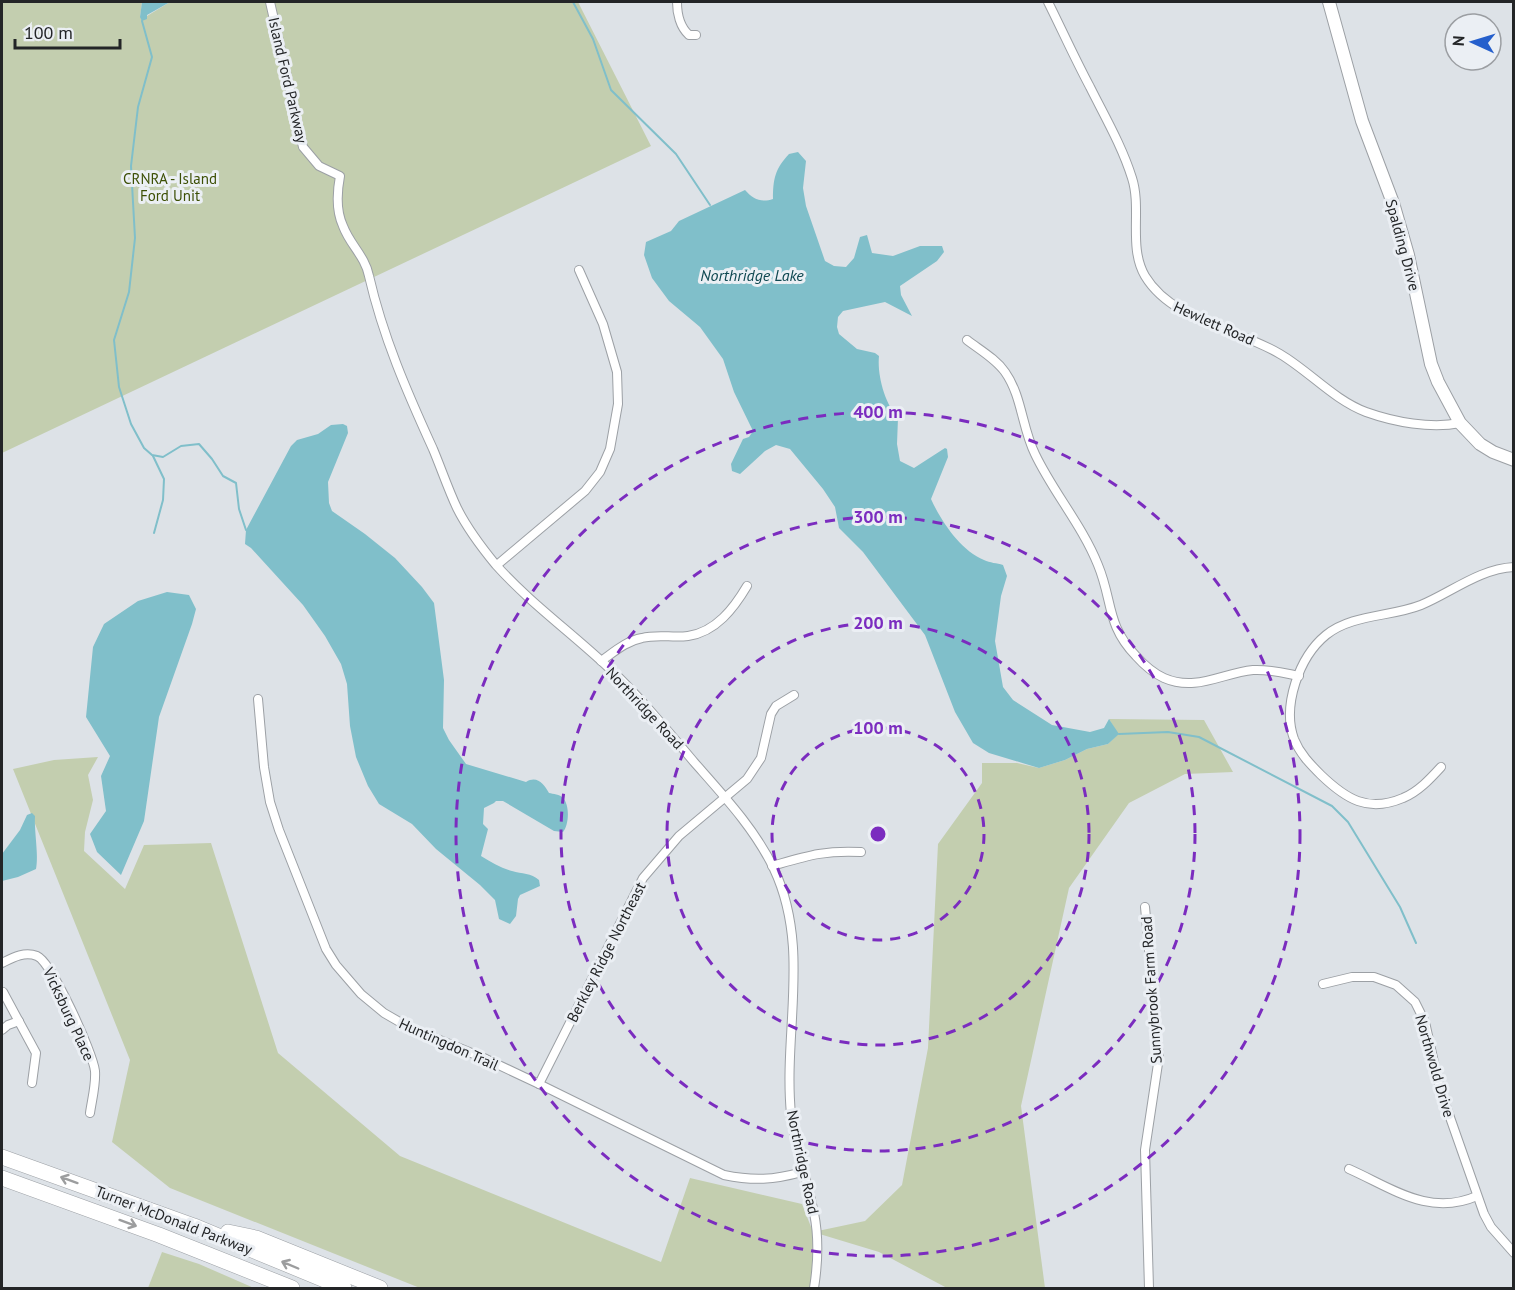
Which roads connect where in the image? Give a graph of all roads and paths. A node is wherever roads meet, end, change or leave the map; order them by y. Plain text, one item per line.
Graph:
1 (270, 2) edge
2 (677, 2) edge
3 (1048, 2) edge
4 (1329, 2) edge
5 (696, 35) dead end
6 (340, 176) joint
7 (579, 270) dead end
8 (967, 340) dead end
9 (1460, 423) junction
10 (1514, 460) edge
11 (497, 565) junction
12 (1514, 567) edge
13 (747, 586) dead end
14 (601, 661) junction
15 (1299, 676) junction
16 (794, 695) dead end
17 (258, 699) dead end
18 (1441, 767) dead end
19 (725, 798) junction
20 (861, 852) dead end
21 (772, 866) junction
22 (1145, 907) dead end
23 (2, 963) edge
24 (1323, 984) dead end
25 (3, 992) dead end
26 (19, 1021) junction
27 (2, 1030) edge
28 (32, 1083) dead end
29 (539, 1084) junction
30 (90, 1113) dead end
31 (2, 1157) edge
32 (1349, 1169) dead end
33 (802, 1172) junction
34 (2, 1178) edge
35 (1477, 1196) junction
36 (194, 1226) junction
37 (1514, 1253) edge
38 (292, 1288) edge
39 (344, 1288) edge
40 (380, 1288) edge
41 (814, 1288) edge
42 (1149, 1288) edge

1 - 6 street, Island Ford Parkway
2 - 5 street
3 - 9 street, Hewlett Road
4 - 9 street, Spalding Drive
6 - 11 street, Northridge Road
7 - 11 street
8 - 15 street
9 - 10 street, Spalding Drive
11 - 14 street, Northridge Road
12 - 15 street
13 - 14 street
14 - 19 street, Northridge Road
15 - 18 street
16 - 19 street, Berkley Ridge Northeast
17 - 29 street, Huntingdon Trail
19 - 21 street, Northridge Road
19 - 29 street, Berkley Ridge Northeast
20 - 21 street
21 - 33 street, Northridge Road
22 - 42 street, Sunnybrook Farm Road
23 - 30 street, Vicksburg Place
24 - 35 street, Northwold Drive
25 - 26 street
26 - 27 street
26 - 28 street
29 - 33 street, Huntingdon Trail
36 -> 31 highway, Turner McDonald Parkway
32 - 35 street
33 - 41 street, Northridge Road
34 -> 38 highway, Turner McDonald Parkway
35 - 37 street, Northwold Drive
39 -> 36 highway, Turner McDonald Parkway
36 - 40 highway

